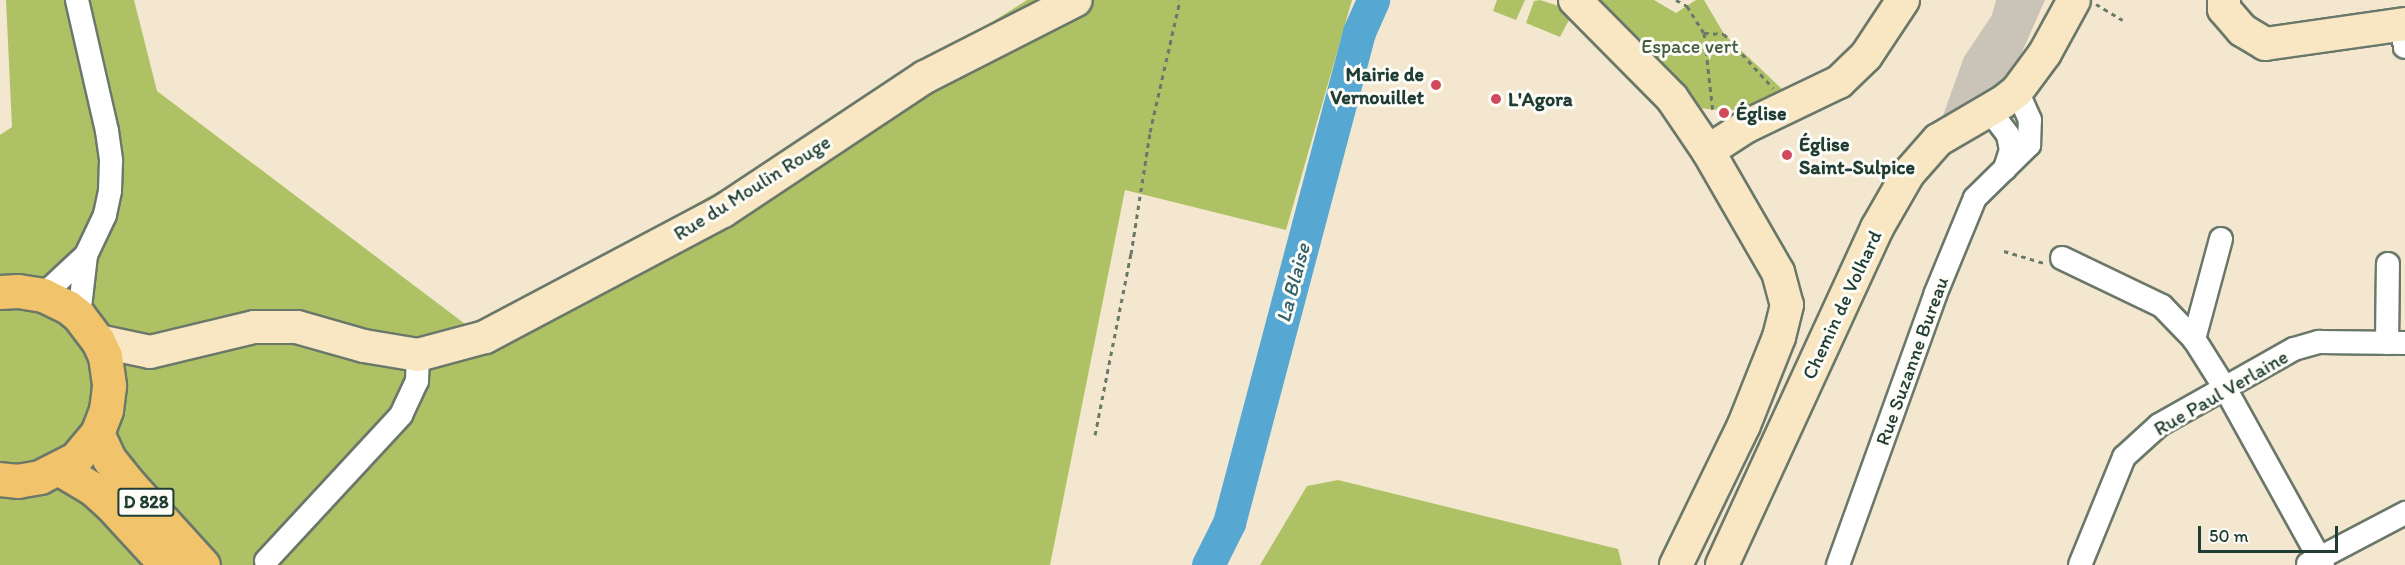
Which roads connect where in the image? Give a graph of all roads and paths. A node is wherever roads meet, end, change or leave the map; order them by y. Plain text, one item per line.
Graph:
1 (77, 0) edge
2 (1076, 0) edge
3 (1180, 0) edge
4 (1575, 0) edge
5 (1676, 0) edge
6 (1903, 0) edge
7 (2074, 0) edge
8 (2089, 0) edge
9 (2224, 0) edge
10 (2123, 20) dead end
11 (2404, 32) edge
12 (1704, 33) junction
13 (2017, 91) junction
14 (1788, 105) junction
15 (1990, 111) junction
16 (1718, 145) junction
17 (2005, 169) junction
18 (2221, 240) dead end
19 (2004, 251) dead end
20 (86, 255) junction
21 (2062, 258) joint
22 (2388, 264) dead end
23 (2, 289) edge
24 (43, 295) junction
25 (89, 329) junction
26 (2194, 339) junction
27 (2396, 343) edge
28 (150, 352) junction
29 (418, 355) junction
30 (110, 386) junction
31 (2225, 388) junction
32 (97, 433) junction
33 (1095, 435) dead end
34 (60, 469) junction
35 (0, 479) edge
36 (2405, 513) edge
37 (266, 561) dead end
38 (2316, 563) edge
39 (166, 565) edge
40 (203, 565) edge
41 (1676, 565) edge
42 (1722, 565) edge
43 (1838, 565) edge
44 (2080, 565) edge

1 - 20 street
2 - 29 street, Rue du Moulin Rouge
3 - 33 path
4 - 16 street
5 - 12 path
6 - 14 street
7 - 13 street, Chemin de Volhard
8 - 10 path
9 - 11 street
12 - 14 path
12 - 16 path
13 - 15 street, Chemin de Volhard
13 - 17 street, Rue Suzanne Bureau
14 - 16 street
15 - 17 street
15 - 42 street, Chemin de Volhard
16 - 41 street
17 - 43 street, Rue Suzanne Bureau
18 - 26 street
19 - 21 path
20 - 24 street
20 - 25 street
21 - 26 street
22 - 27 street
23 - 24 main road
24 - 25 main road
25 - 28 street, Rue du Moulin Rouge
25 - 30 main road
26 - 31 street
27 - 31 street, Rue Paul Verlaine
28 - 29 street, Rue du Moulin Rouge
28 - 30 street, Rue du Moulin Rouge
29 - 37 street
30 - 32 main road
31 - 38 street
31 - 44 street, Rue Paul Verlaine
32 - 34 main road
32 - 40 main road, D 828
34 - 35 main road
34 - 39 main road, D 828
36 - 38 street

